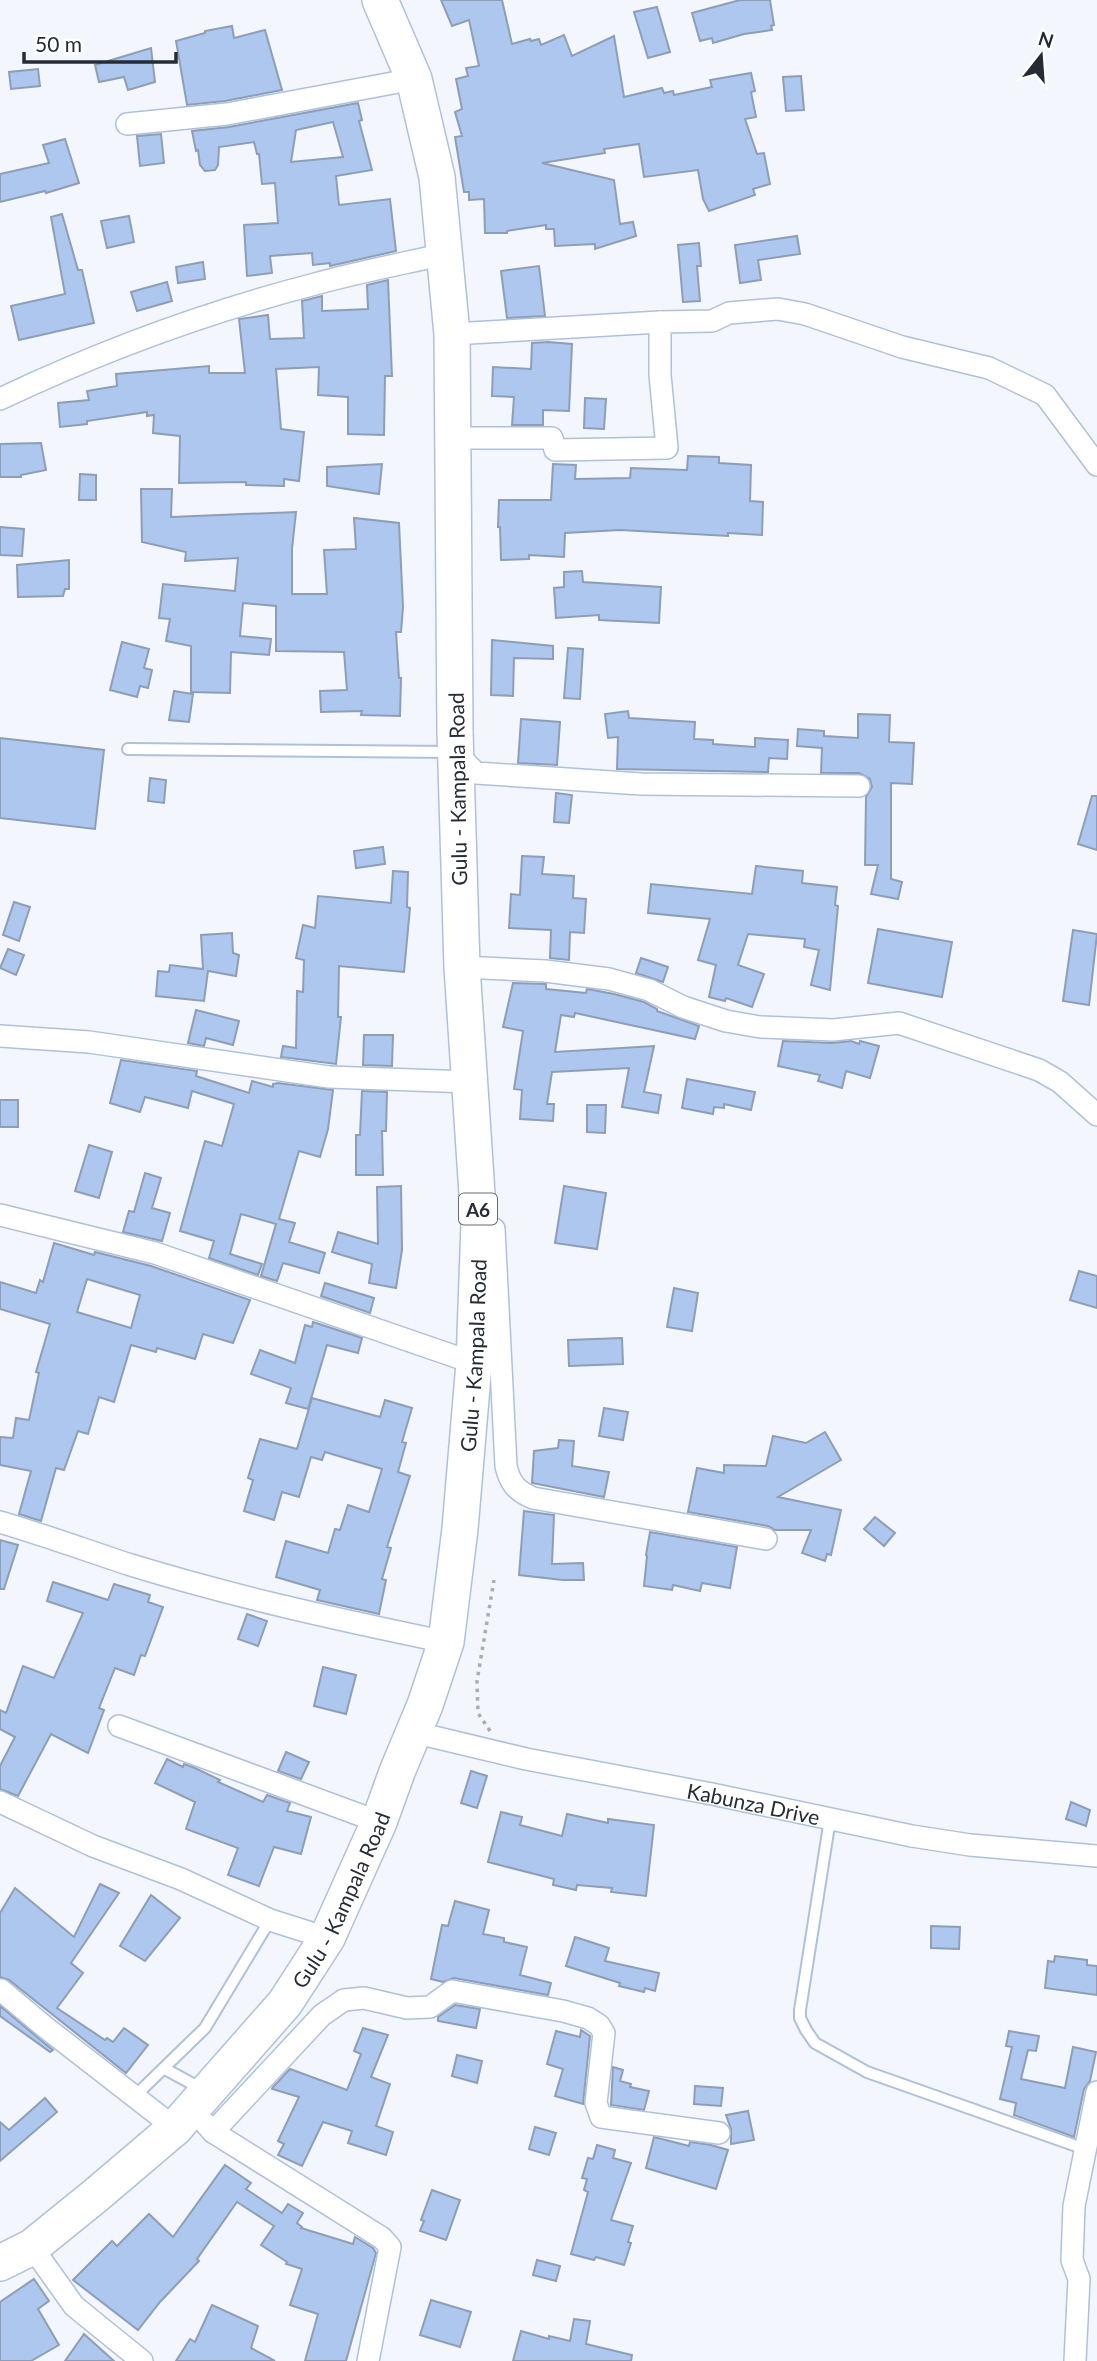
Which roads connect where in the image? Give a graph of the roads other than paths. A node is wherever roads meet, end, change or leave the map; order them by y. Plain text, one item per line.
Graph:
1 (380, 0) edge
2 (414, 79) junction
3 (127, 124) dead end
4 (445, 254) junction
5 (660, 322) junction
6 (452, 334) junction
7 (0, 399) edge
8 (454, 438) junction
9 (1097, 465) edge
10 (128, 749) dead end
11 (455, 752) junction
12 (859, 786) dead end
13 (462, 967) junction
14 (0, 1036) edge
15 (470, 1094) junction
16 (1097, 1115) edge
17 (0, 1214) edge
18 (474, 1363) junction
19 (0, 1522) edge
20 (766, 1539) dead end
21 (446, 1642) junction
22 (119, 1726) dead end
23 (413, 1732) junction
24 (0, 1802) edge
25 (830, 1819) junction
26 (379, 1822) junction
27 (1097, 1856) edge
28 (271, 1920) junction
29 (327, 1938) junction
30 (1, 1990) edge
31 (164, 2069) junction
32 (1097, 2092) edge
33 (135, 2096) junction
34 (197, 2115) junction
35 (719, 2133) dead end
36 (1085, 2149) junction
37 (32, 2246) junction
38 (0, 2263) edge
39 (1088, 2279) edge
40 (142, 2361) edge
41 (368, 2361) edge
42 (1075, 2361) edge

1 - 2 main road, Gulu - Kampala Road / A6
2 - 3 street
2 - 4 main road, Gulu - Kampala Road / A6
4 - 6 main road, Gulu - Kampala Road / A6
4 - 7 street
5 - 6 street
5 - 8 street
5 - 9 street
6 - 8 main road, Gulu - Kampala Road / A6
8 - 11 main road, Gulu - Kampala Road / A6
10 - 11 lane
11 - 12 street
11 - 13 main road, Gulu - Kampala Road / A6
13 - 15 main road, Gulu - Kampala Road / A6
13 - 16 street
14 - 15 street
15 - 18 main road, Gulu - Kampala Road / A6
15 - 20 street
17 - 18 street
18 - 21 main road, Gulu - Kampala Road / A6
19 - 21 street
21 - 23 main road, Gulu - Kampala Road / A6
22 - 26 street
23 - 25 street, Kabunza Drive
23 - 26 main road, Gulu - Kampala Road / A6
24 - 28 street
25 - 27 street, Kabunza Drive
25 - 36 lane
26 - 29 main road, Gulu - Kampala Road / A6
28 - 29 street
28 - 31 lane
29 - 34 main road, Gulu - Kampala Road / A6
30 - 33 street
31 - 33 lane
31 - 34 lane
32 - 36 street
33 - 34 street
34 - 35 street
34 - 37 main road, Gulu - Kampala Road / A6
34 - 41 street
36 - 39 street
37 - 38 main road, Gulu - Kampala Road / A6
37 - 40 street
39 - 42 street

